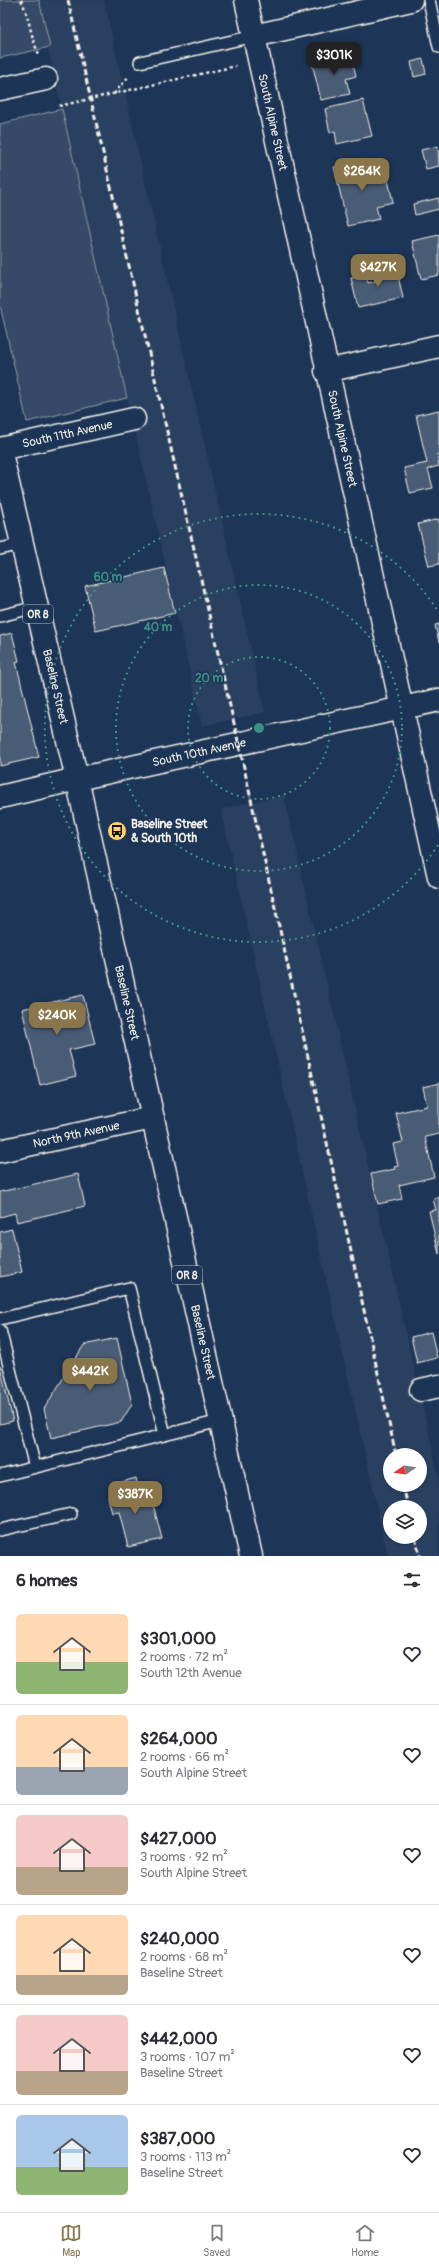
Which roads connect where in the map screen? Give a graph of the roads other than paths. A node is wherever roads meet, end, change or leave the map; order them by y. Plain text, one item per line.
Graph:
1 (246, 0) edge
2 (410, 0) edge
3 (429, 0) edge
4 (254, 36) junction
5 (439, 47) edge
6 (140, 62) road end
7 (46, 78) dead end
8 (0, 89) edge
9 (439, 346) edge
10 (326, 371) junction
11 (134, 419) dead end
12 (0, 449) edge
13 (22, 544) junction
14 (0, 549) edge
15 (36, 607) junction
16 (0, 616) edge
17 (439, 700) edge
18 (402, 708) junction
19 (77, 779) junction
20 (0, 797) edge
21 (439, 878) edge
22 (152, 1118) junction
23 (0, 1151) edge
24 (0, 1319) edge
25 (0, 1330) edge
26 (220, 1421) junction
27 (165, 1435) junction
28 (35, 1467) junction
29 (0, 1476) edge
30 (71, 1514) dead end
31 (0, 1530) edge
32 (251, 1556) edge

1 - 4 main road, South Alpine Street
2 - 4 main road
3 - 5 lane
4 - 6 lane
4 - 10 main road, South Alpine Street
7 - 8 main road
9 - 10 main road
10 - 18 main road, South Alpine Street
11 - 12 main road, South 11th Avenue
12 - 13 main road, Baseline Street / OR 8
13 - 14 lane
13 - 15 main road, Baseline Street / OR 8
15 - 16 lane
15 - 19 main road, Baseline Street / OR 8
17 - 18 main road, South 10th Avenue
18 - 19 main road, South 10th Avenue
18 - 21 main road, South Alpine Street
19 - 20 main road, South 10th Avenue
19 - 22 main road, Baseline Street / OR 8
22 - 23 main road, North 9th Avenue
22 - 26 main road, Baseline Street / OR 8
24 - 27 lane
25 - 28 lane
26 - 27 lane
26 - 32 main road, Baseline Street / OR 8
27 - 28 lane
28 - 29 lane
30 - 31 lane

